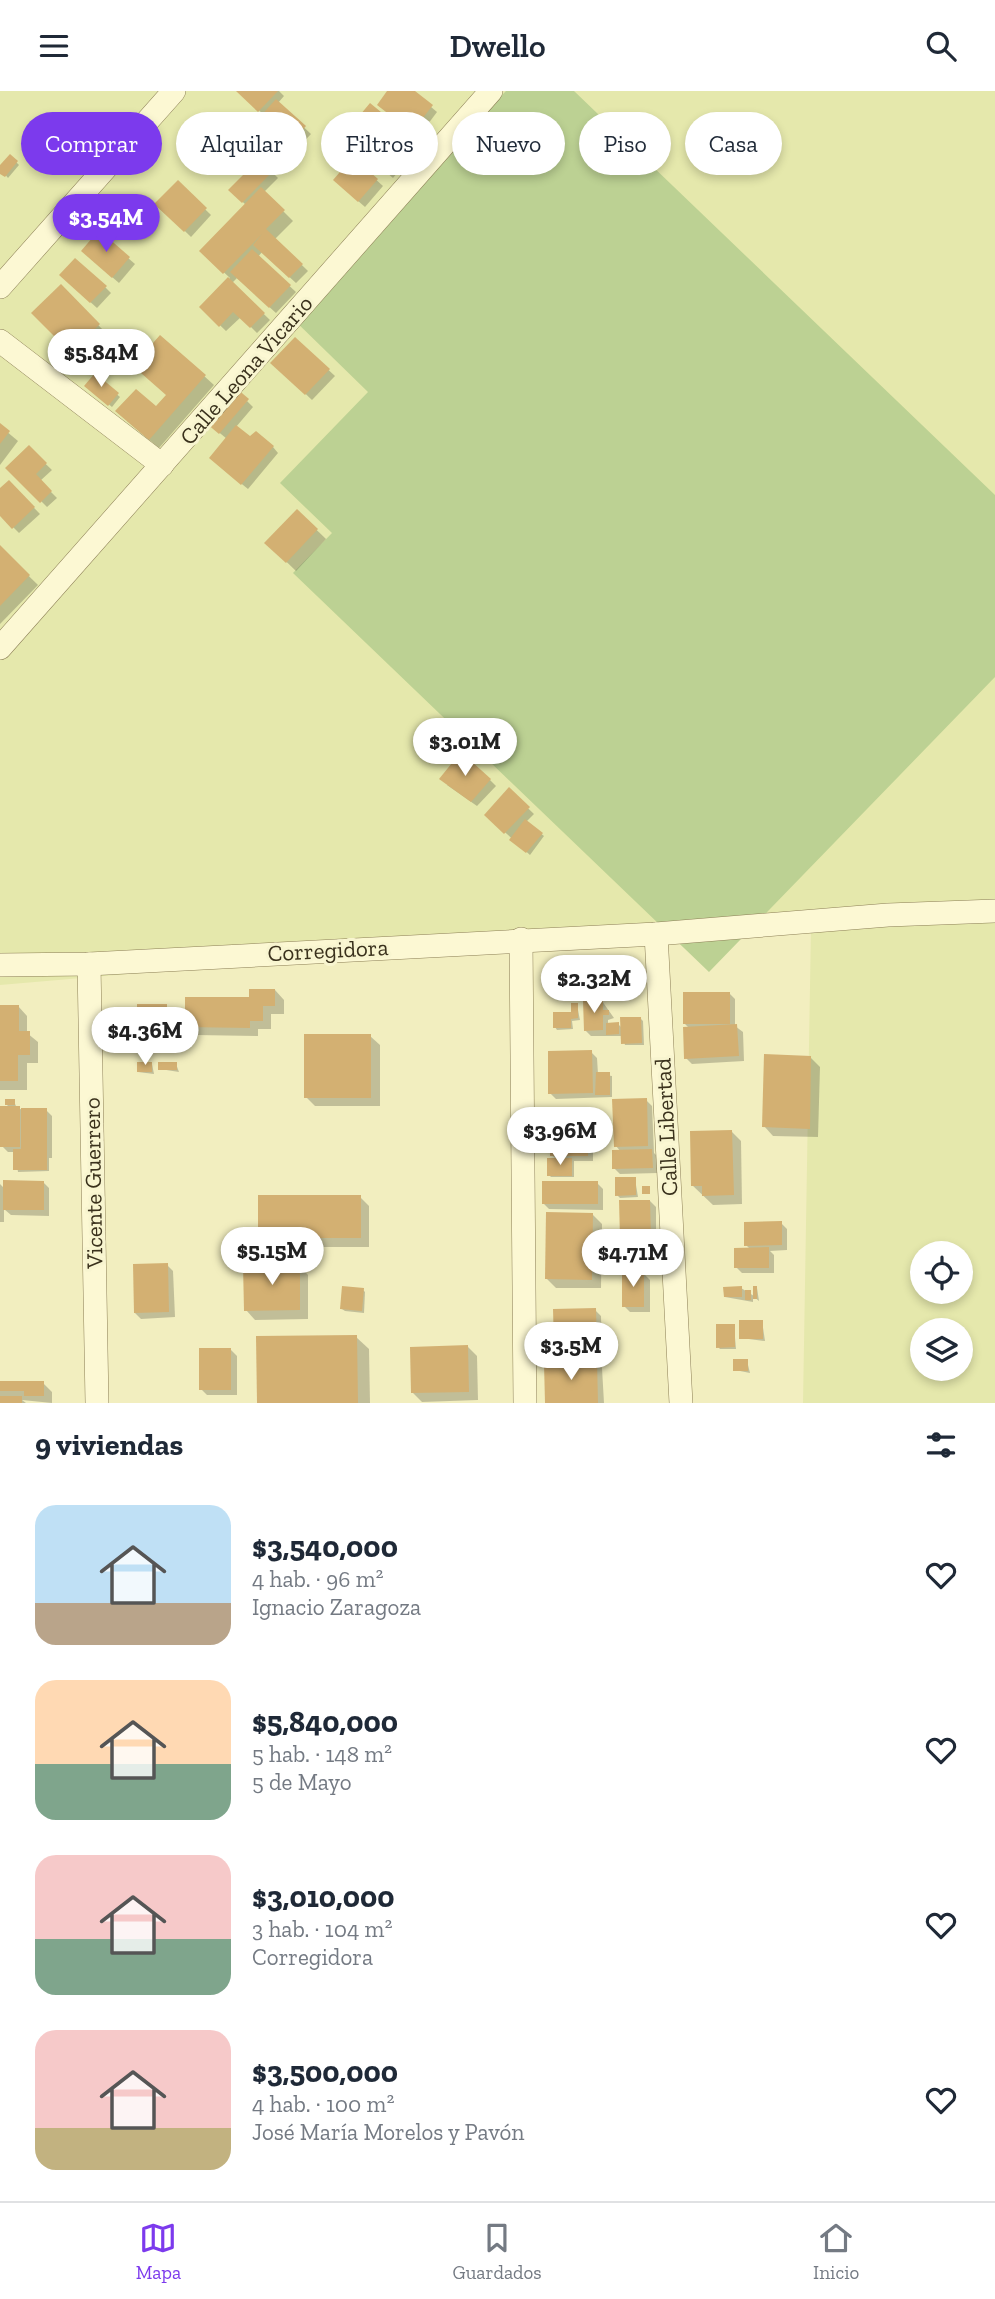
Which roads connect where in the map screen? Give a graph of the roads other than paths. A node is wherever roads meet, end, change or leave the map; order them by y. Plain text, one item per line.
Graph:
1 (174, 91) edge
2 (491, 91) edge
3 (0, 287) edge
4 (0, 341) edge
5 (162, 465) junction
6 (0, 647) edge
7 (995, 911) edge
8 (656, 934) junction
9 (521, 939) junction
10 (89, 964) junction
11 (0, 965) edge
12 (97, 1403) edge
13 (525, 1403) edge
14 (681, 1403) edge

1 - 3 street
2 - 5 street, Calle Leona Vicario
4 - 5 street
5 - 6 street, Calle Leona Vicario
7 - 8 street, Corregidora
8 - 9 street, Corregidora
8 - 14 street, Calle Libertad
9 - 10 street, Corregidora
9 - 13 street
10 - 11 street, Corregidora
10 - 12 street, Vicente Guerrero

